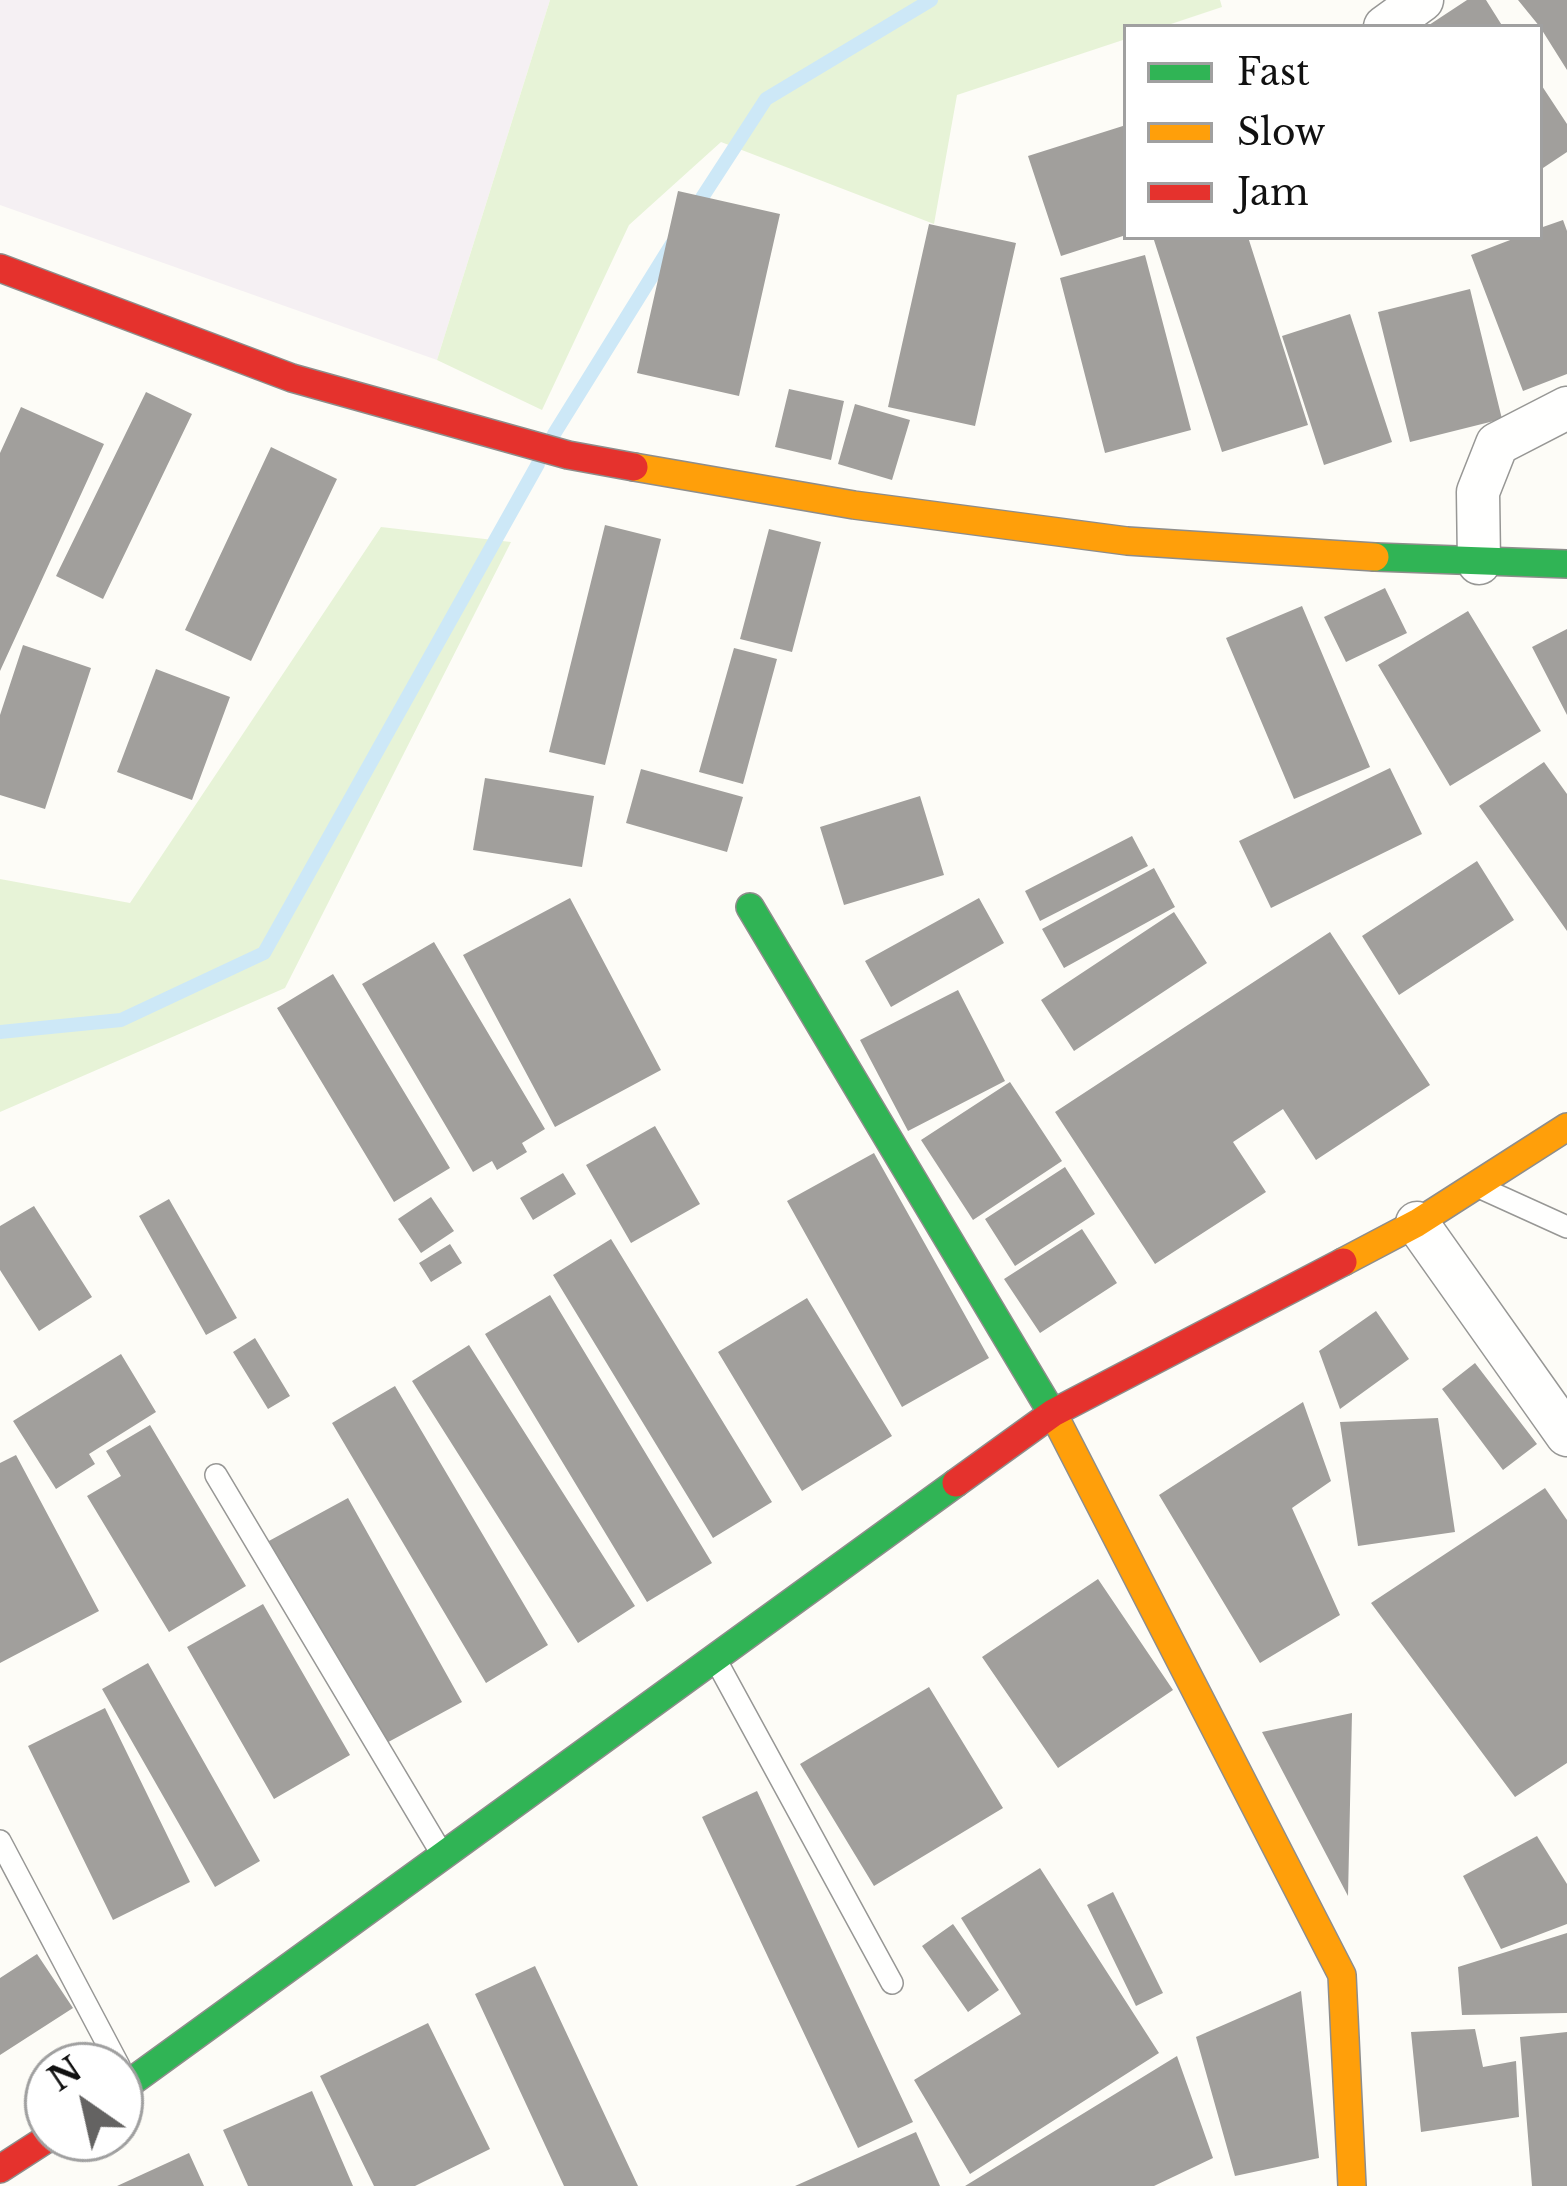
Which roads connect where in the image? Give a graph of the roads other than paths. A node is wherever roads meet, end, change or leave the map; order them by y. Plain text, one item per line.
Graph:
1 (1423, 0) edge
2 (1389, 24) edge
3 (0, 268) edge
4 (1567, 408) edge
5 (1479, 563) junction
6 (1567, 563) edge
7 (750, 907) dead end
8 (1567, 1127) edge
9 (1475, 1185) junction
10 (1417, 1223) junction
11 (1567, 1227) edge
12 (1053, 1412) junction
13 (1567, 1435) edge
14 (216, 1475) dead end
15 (716, 1658) junction
16 (0, 1841) edge
17 (443, 1854) junction
18 (892, 1983) dead end
19 (104, 2042) edge
20 (144, 2062) edge
21 (1352, 2186) edge

1 - 2 street
3 - 5 street
4 - 5 street
5 - 6 street
7 - 12 street
8 - 9 street
9 - 10 street
9 - 11 lane
10 - 12 street
10 - 13 street
12 - 15 street
12 - 21 street
14 - 17 lane
15 - 17 street
15 - 18 lane
16 - 19 lane
17 - 20 street

